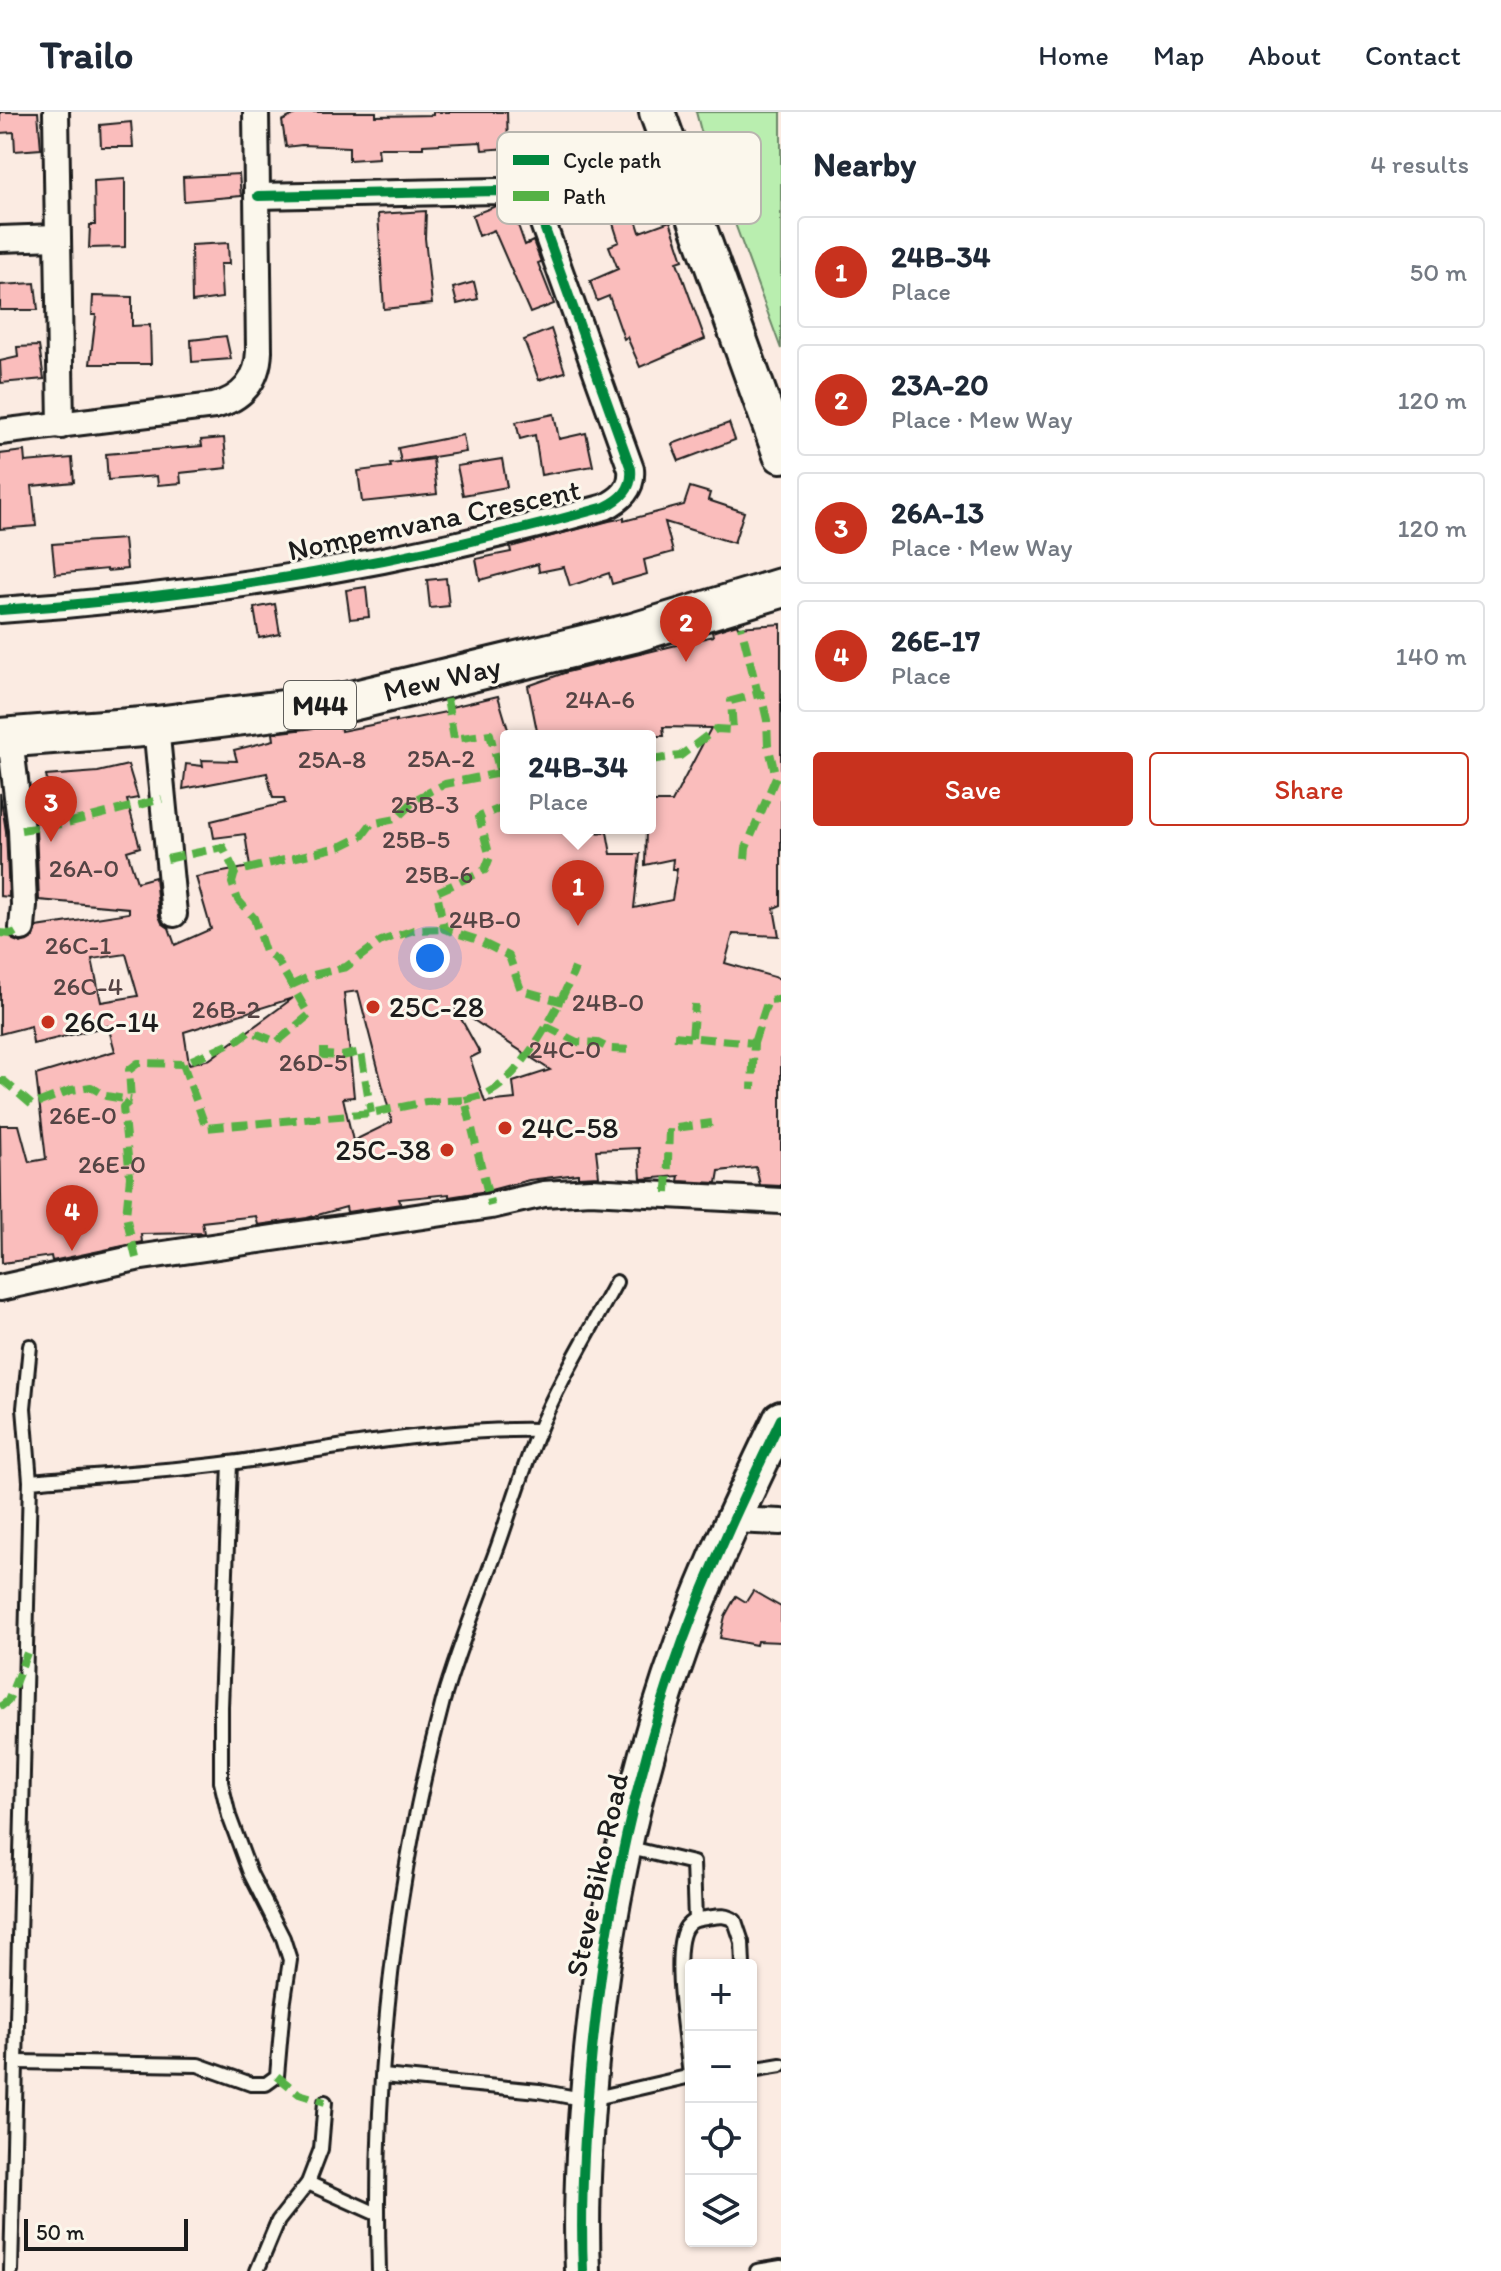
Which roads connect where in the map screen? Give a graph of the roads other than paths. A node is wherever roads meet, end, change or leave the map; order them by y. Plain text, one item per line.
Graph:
1 (56, 112) edge
2 (256, 112) edge
3 (657, 112) edge
4 (664, 132) edge
5 (497, 191) edge
6 (258, 196) junction
7 (543, 224) edge
8 (697, 224) edge
9 (57, 237) junction
10 (0, 239) edge
11 (61, 426) junction
12 (0, 432) edge
13 (781, 455) edge
14 (781, 588) edge
15 (0, 610) edge
16 (156, 726) junction
17 (5, 738) edge
18 (174, 914) dead end
19 (22, 928) dead end
20 (781, 1201) edge
21 (616, 1282) dead end
22 (0, 1288) edge
23 (30, 1346) dead end
24 (781, 1419) edge
25 (539, 1430) junction
26 (230, 1463) junction
27 (30, 1481) junction
28 (733, 1520) junction
29 (781, 1522) edge
30 (625, 1846) junction
31 (695, 1920) junction
32 (743, 1959) edge
33 (686, 2031) edge
34 (17, 2062) junction
35 (781, 2065) edge
36 (757, 2066) edge
37 (383, 2076) junction
38 (685, 2077) edge
39 (587, 2100) junction
40 (325, 2102) dead end
41 (308, 2183) junction
42 (377, 2214) junction
43 (781, 2267) edge
44 (11, 2271) edge
45 (257, 2271) edge
46 (379, 2271) edge
47 (583, 2271) edge
48 (757, 2271) edge

1 - 9 street
2 - 6 street
3 - 4 street
5 - 6 street, Nompemvana Crescent
6 - 11 street
7 - 15 street, Nompemvana Crescent
8 - 13 street
9 - 10 street
9 - 11 street
11 - 12 street
14 - 16 main road, Mew Way / M44
16 - 17 main road, Mew Way / M44
16 - 18 street
17 - 19 street
20 - 22 street
21 - 25 lane
23 - 27 lane
24 - 28 street, Steve Biko Road
25 - 26 lane
25 - 37 lane
26 - 27 lane
26 - 34 lane
27 - 34 lane
28 - 29 street
28 - 30 street, Steve Biko Road
30 - 31 lane
30 - 39 street, Steve Biko Road
31 - 32 lane
31 - 33 lane
34 - 44 lane
35 - 36 lane
37 - 39 lane
37 - 42 lane
38 - 39 lane
39 - 47 street, Steve Biko Road
40 - 41 lane
41 - 42 lane
41 - 45 lane
42 - 46 lane
43 - 48 lane

